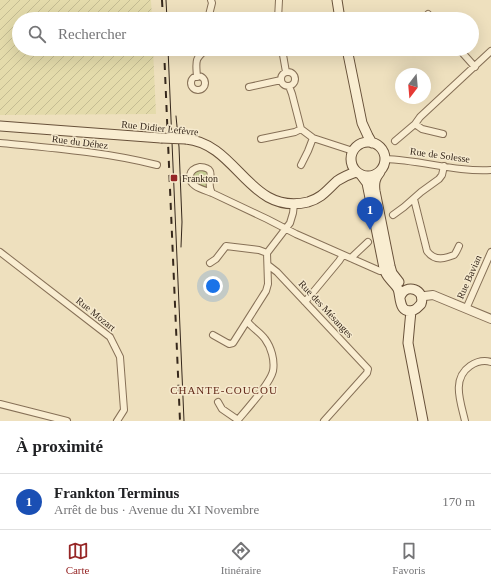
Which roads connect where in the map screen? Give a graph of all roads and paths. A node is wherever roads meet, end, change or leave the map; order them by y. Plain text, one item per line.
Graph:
1 (212, 0) edge
2 (279, 0) edge
3 (336, 0) edge
4 (210, 12) edge
5 (278, 12) edge
6 (339, 12) edge
7 (491, 51) edge
8 (199, 56) edge
9 (283, 56) edge
10 (348, 56) edge
11 (465, 56) edge
12 (475, 67) junction
13 (286, 72) junction
14 (197, 77) dead end
15 (281, 80) junction
16 (289, 86) junction
17 (249, 88) dead end
18 (362, 123) junction
19 (416, 124) junction
20 (0, 126) edge
21 (301, 129) junction
22 (443, 134) dead end
23 (313, 138) junction
24 (261, 139) dead end
25 (395, 141) dead end
26 (372, 142) junction
27 (0, 143) edge
28 (356, 148) junction
29 (385, 159) junction
30 (351, 162) junction
31 (157, 165) dead end
32 (301, 165) dead end
33 (444, 166) junction
34 (491, 170) edge
35 (380, 172) junction
36 (359, 173) junction
37 (338, 181) junction
38 (212, 193) junction
39 (414, 199) junction
40 (294, 204) junction
41 (393, 215) dead end
42 (286, 229) junction
43 (368, 242) dead end
44 (459, 246) dead end
45 (0, 252) edge
46 (491, 252) edge
47 (267, 253) junction
48 (343, 255) junction
49 (351, 258) junction
50 (210, 263) dead end
51 (268, 265) junction
52 (380, 271) dead end
53 (412, 289) junction
54 (400, 297) junction
55 (421, 297) junction
56 (305, 302) junction
57 (466, 309) junction
58 (411, 310) junction
59 (491, 319) edge
60 (247, 321) junction
61 (213, 335) dead end
62 (491, 362) edge
63 (218, 402) dead end
64 (0, 404) edge
65 (237, 420) edge
66 (66, 421) edge
67 (117, 421) edge
68 (324, 421) edge
69 (423, 421) edge
70 (465, 421) edge

1 - 4 street
2 - 5 street
3 - 6 main road
7 - 12 street
8 - 14 street
9 - 13 street
10 - 18 main road
11 - 12 street
12 - 19 street
13 - 15 street
13 - 16 street
15 - 16 street
15 - 17 street
16 - 21 street
18 - 26 main road
18 - 28 main road
19 - 22 street
19 - 25 street
20 - 40 main road, Rue Didier Lefèvre, bridge
21 - 23 street
21 - 24 street
23 - 28 street
23 - 32 street
26 - 28 main road
26 - 29 main road
27 - 31 street, Rue du Déhez
28 - 30 main road
29 - 33 street, Rue de Solesse
29 - 35 main road
30 - 36 main road
30 - 37 main road, Rue Didier Lefèvre
33 - 34 street, Rue de Solesse
33 - 39 street
35 - 36 main road
35 - 53 main road
36 - 37 main road, Rue Didier Lefèvre
36 - 54 main road
37 - 40 main road, Rue Didier Lefèvre
38 - 38 street
38 - 42 street
39 - 41 street
39 - 44 street
40 - 42 street
42 - 47 street
42 - 48 street
43 - 49 street
45 - 67 street, Rue Mozart
46 - 57 street, Rue Bavian
47 - 50 street
47 - 51 street
48 - 49 street
48 - 56 street
49 - 52 street
51 - 56 street, Rue des Mésanges
51 - 60 street
53 - 54 main road
53 - 55 main road
54 - 58 main road
55 - 57 street
55 - 58 main road
56 - 68 street, Rue des Mésanges
57 - 59 street
58 - 69 main road
60 - 61 street
60 - 65 street
62 - 70 street
63 - 65 street
64 - 66 street

